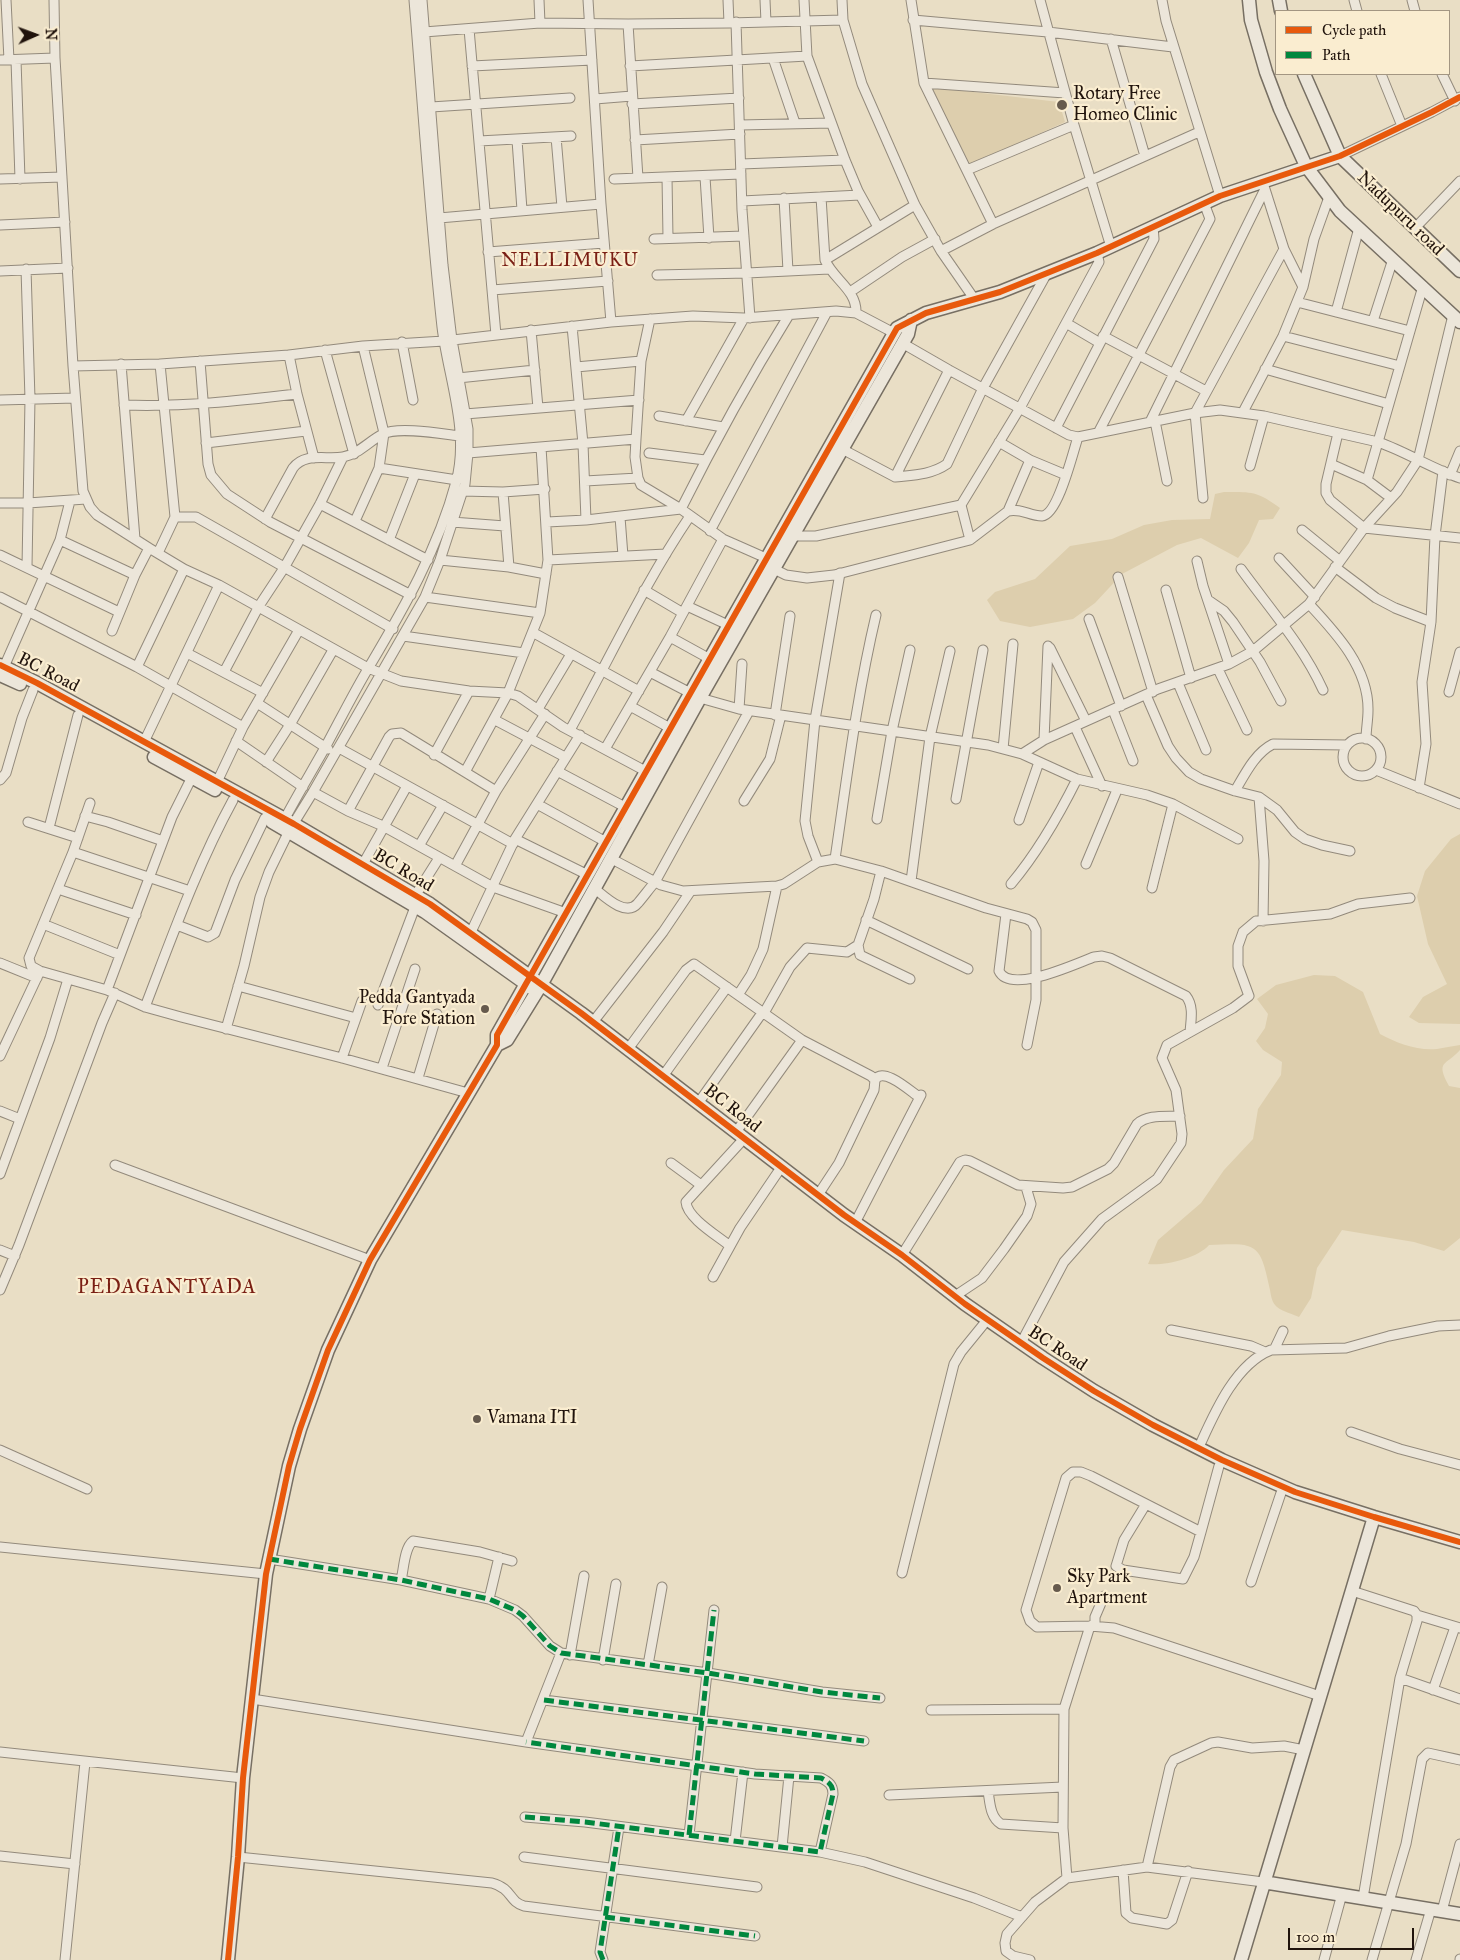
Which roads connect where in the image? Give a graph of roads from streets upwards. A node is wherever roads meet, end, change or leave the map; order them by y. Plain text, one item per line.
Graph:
1 (6, 0) edge
2 (54, 0) edge
3 (414, 0) edge
4 (422, 0) edge
5 (539, 0) edge
6 (588, 0) edge
7 (728, 0) edge
8 (765, 0) edge
9 (804, 0) edge
10 (842, 0) edge
11 (911, 0) edge
12 (1040, 0) edge
13 (1162, 0) edge
14 (1249, 0) edge
15 (843, 20) junction
16 (913, 20) junction
17 (805, 21) junction
18 (732, 22) junction
19 (766, 22) junction
20 (540, 23) junction
21 (587, 24) junction
22 (628, 24) junction
23 (469, 29) junction
24 (424, 32) junction
25 (1048, 32) junction
26 (1111, 39) junction
27 (1174, 46) junction
28 (807, 56) junction
29 (55, 58) junction
30 (773, 58) junction
31 (8, 60) edge
32 (592, 60) junction
33 (737, 60) junction
34 (472, 66) junction
35 (630, 66) junction
36 (1304, 75) edge
37 (1381, 75) edge
38 (1443, 75) edge
39 (924, 83) junction
40 (1065, 93) junction
41 (570, 98) dead end
42 (739, 98) junction
43 (595, 99) junction
44 (1457, 99) edge
45 (632, 100) junction
46 (474, 104) junction
47 (431, 107) junction
48 (831, 123) junction
49 (795, 124) junction
50 (1074, 125) junction
51 (1402, 126) junction
52 (740, 130) junction
53 (1199, 132) junction
54 (572, 136) dead end
55 (556, 137) junction
56 (517, 140) junction
57 (635, 140) junction
58 (479, 141) junction
59 (1144, 156) junction
60 (1340, 156) junction
61 (845, 160) junction
62 (741, 164) junction
63 (1306, 166) junction
64 (967, 170) junction
65 (741, 174) junction
66 (62, 177) junction
67 (668, 177) junction
68 (705, 177) junction
69 (638, 178) junction
70 (0, 179) edge
71 (20, 179) junction
72 (614, 179) dead end
73 (1091, 180) junction
74 (1460, 182) edge
75 (1264, 185) junction
76 (860, 195) junction
77 (1220, 196) junction
78 (821, 197) junction
79 (1329, 197) junction
80 (784, 198) junction
81 (742, 201) junction
82 (1204, 203) junction
83 (601, 204) junction
84 (915, 205) junction
85 (562, 207) junction
86 (522, 210) junction
87 (484, 214) junction
88 (439, 218) junction
89 (66, 222) junction
90 (993, 224) junction
91 (0, 225) edge
92 (1153, 226) junction
93 (878, 227) junction
94 (1359, 228) junction
95 (1414, 228) junction
96 (744, 236) junction
97 (654, 238) dead end
98 (668, 238) junction
99 (709, 238) junction
100 (935, 239) junction
101 (604, 244) junction
102 (1111, 247) junction
103 (1284, 249) junction
104 (941, 251) junction
105 (488, 252) junction
106 (1097, 253) junction
107 (1392, 259) junction
108 (825, 260) junction
109 (68, 268) junction
110 (26, 269) junction
111 (829, 269) junction
112 (0, 271) edge
113 (788, 271) junction
114 (1460, 271) edge
115 (747, 273) junction
116 (1047, 273) junction
117 (656, 275) dead end
118 (608, 281) junction
119 (1423, 286) junction
120 (1303, 287) junction
121 (492, 290) junction
122 (850, 292) junction
123 (975, 300) junction
124 (1297, 302) junction
125 (827, 312) junction
126 (1336, 312) junction
127 (856, 313) junction
128 (789, 315) junction
129 (656, 318) junction
130 (747, 318) junction
131 (1456, 319) edge
132 (1373, 321) junction
133 (611, 322) junction
134 (1066, 324) junction
135 (572, 326) junction
136 (532, 330) junction
137 (1410, 331) junction
138 (496, 335) junction
139 (1283, 336) junction
140 (898, 338) junction
141 (448, 340) junction
142 (1102, 340) junction
143 (402, 342) junction
144 (363, 346) junction
145 (325, 350) junction
146 (1139, 354) junction
147 (289, 355) junction
148 (200, 361) junction
149 (641, 361) junction
150 (121, 364) junction
151 (160, 364) junction
152 (73, 366) junction
153 (1400, 366) junction
154 (576, 367) junction
155 (1266, 369) junction
156 (535, 370) junction
157 (949, 370) junction
158 (1174, 373) junction
159 (458, 378) junction
160 (983, 388) junction
161 (1206, 391) junction
162 (296, 394) junction
163 (75, 398) junction
164 (30, 399) junction
165 (0, 400) edge
166 (413, 400) dead end
167 (639, 400) junction
168 (580, 404) junction
169 (1389, 404) junction
170 (124, 405) junction
171 (203, 405) junction
172 (164, 406) junction
173 (538, 408) junction
174 (1020, 408) junction
175 (1243, 412) junction
176 (1195, 413) junction
177 (465, 414) junction
178 (658, 416) dead end
179 (1264, 416) junction
180 (686, 421) junction
181 (1152, 422) junction
182 (723, 427) junction
183 (1056, 428) junction
184 (306, 431) junction
185 (384, 433) junction
186 (1098, 433) junction
187 (1338, 433) junction
188 (460, 436) junction
189 (1078, 438) junction
190 (636, 439) junction
191 (999, 442) junction
192 (1378, 442) junction
193 (206, 443) junction
194 (583, 444) junction
195 (541, 447) junction
196 (842, 449) junction
197 (1460, 451) edge
198 (468, 453) junction
199 (649, 453) dead end
200 (354, 454) junction
201 (343, 457) junction
202 (314, 458) junction
203 (705, 460) junction
204 (1030, 460) junction
205 (1418, 460) junction
206 (1332, 464) junction
207 (1250, 466) dead end
208 (379, 468) junction
209 (1446, 473) junction
210 (415, 474) junction
211 (1066, 475) junction
212 (895, 477) junction
213 (638, 478) junction
214 (1460, 478) edge
215 (457, 480) junction
216 (585, 480) junction
217 (1367, 480) junction
218 (1167, 481) dead end
219 (545, 489) junction
220 (462, 491) junction
221 (503, 492) junction
222 (1203, 498) dead end
223 (1391, 498) junction
224 (86, 500) junction
225 (70, 501) junction
226 (0, 503) edge
227 (28, 503) junction
228 (320, 504) junction
229 (962, 504) junction
230 (682, 510) junction
231 (1008, 511) junction
232 (620, 516) junction
233 (690, 516) junction
234 (175, 517) junction
235 (265, 518) junction
236 (586, 520) junction
237 (355, 521) junction
238 (452, 522) junction
239 (546, 522) junction
240 (505, 526) junction
241 (1364, 528) junction
242 (1302, 530) dead end
243 (710, 531) junction
244 (794, 536) junction
245 (1435, 536) junction
246 (302, 538) junction
247 (1460, 538) edge
248 (135, 539) junction
249 (723, 539) junction
250 (60, 540) junction
251 (389, 540) junction
252 (970, 540) junction
253 (149, 548) junction
254 (158, 553) junction
255 (666, 554) junction
256 (0, 555) edge
257 (623, 556) junction
258 (766, 558) junction
259 (1279, 558) dead end
260 (428, 560) junction
261 (440, 560) junction
262 (548, 560) junction
263 (1197, 561) dead end
264 (1337, 564) junction
265 (27, 567) junction
266 (509, 567) junction
267 (284, 568) junction
268 (184, 569) junction
269 (774, 569) junction
270 (1241, 569) dead end
271 (840, 573) junction
272 (546, 574) junction
273 (134, 575) junction
274 (46, 576) junction
275 (1118, 577) dead end
276 (219, 584) junction
277 (644, 590) junction
278 (1166, 590) dead end
279 (411, 595) junction
280 (0, 596) edge
281 (425, 597) junction
282 (1208, 600) junction
283 (1312, 600) junction
284 (258, 606) junction
285 (685, 610) junction
286 (30, 612) junction
287 (118, 612) junction
288 (540, 613) junction
289 (876, 615) dead end
290 (790, 616) dead end
291 (1089, 619) dead end
292 (1431, 622) junction
293 (728, 626) junction
294 (1284, 626) junction
295 (393, 629) junction
296 (299, 630) junction
297 (112, 631) dead end
298 (534, 633) junction
299 (403, 636) junction
300 (670, 637) junction
301 (1013, 644) dead end
302 (333, 650) junction
303 (910, 650) dead end
304 (982, 650) dead end
305 (950, 651) dead end
306 (1253, 651) junction
307 (1460, 652) edge
308 (187, 653) junction
309 (524, 653) junction
310 (571, 654) junction
311 (710, 659) junction
312 (742, 664) dead end
313 (1229, 664) junction
314 (137, 668) junction
315 (368, 668) junction
316 (1218, 669) junction
317 (603, 671) junction
318 (1, 672) edge
319 (224, 672) junction
320 (650, 672) junction
321 (381, 675) junction
322 (1192, 678) junction
323 (1178, 683) junction
324 (170, 687) junction
325 (33, 690) junction
326 (1323, 690) dead end
327 (469, 691) junction
328 (639, 691) junction
329 (1449, 692) dead end
330 (263, 693) junction
331 (508, 693) junction
332 (1149, 694) junction
333 (695, 696) junction
334 (1281, 701) dead end
335 (257, 703) junction
336 (630, 706) junction
337 (1117, 708) junction
338 (744, 710) junction
339 (541, 712) junction
340 (78, 714) junction
341 (778, 715) junction
342 (495, 720) junction
343 (815, 720) junction
344 (1086, 722) junction
345 (291, 723) junction
346 (854, 726) junction
347 (243, 727) junction
348 (1074, 727) junction
349 (670, 728) junction
350 (570, 730) junction
351 (1247, 730) dead end
352 (892, 731) junction
353 (580, 735) junction
354 (930, 737) junction
355 (529, 739) junction
356 (1366, 739) junction
357 (1044, 740) junction
358 (236, 741) junction
359 (968, 741) junction
360 (144, 742) junction
361 (1347, 745) junction
362 (325, 746) junction
363 (605, 749) junction
364 (1003, 749) junction
365 (1206, 750) dead end
366 (337, 751) junction
367 (434, 754) junction
368 (1022, 754) junction
369 (565, 757) junction
370 (1133, 761) dead end
371 (266, 762) junction
372 (1039, 762) junction
373 (372, 767) junction
374 (1376, 770) junction
375 (557, 771) junction
376 (465, 772) junction
377 (194, 773) junction
378 (651, 774) junction
379 (1077, 779) junction
380 (0, 780) edge
381 (217, 782) junction
382 (407, 786) junction
383 (1102, 786) junction
384 (303, 787) junction
385 (1420, 788) junction
386 (1117, 790) junction
387 (496, 791) junction
388 (1235, 791) junction
389 (314, 792) junction
390 (1259, 797) junction
391 (233, 800) junction
392 (956, 800) dead end
393 (744, 801) dead end
394 (90, 803) dead end
395 (537, 804) junction
396 (1173, 804) junction
397 (1460, 804) edge
398 (443, 805) junction
399 (625, 807) junction
400 (348, 811) junction
401 (85, 816) junction
402 (265, 818) junction
403 (877, 819) dead end
404 (1019, 820) dead end
405 (28, 822) dead end
406 (477, 824) junction
407 (287, 825) junction
408 (384, 826) junction
409 (49, 828) junction
410 (78, 838) junction
411 (1238, 839) dead end
412 (163, 841) junction
413 (514, 842) junction
414 (606, 842) junction
415 (419, 846) junction
416 (1350, 851) dead end
417 (73, 852) junction
418 (440, 858) junction
419 (610, 858) junction
420 (835, 859) junction
421 (818, 862) junction
422 (363, 864) junction
423 (1086, 864) dead end
424 (455, 866) junction
425 (880, 871) junction
426 (588, 874) junction
427 (150, 878) junction
428 (910, 881) junction
429 (655, 882) junction
430 (1011, 884) dead end
431 (778, 886) junction
432 (493, 887) junction
433 (594, 888) junction
434 (1152, 888) dead end
435 (58, 889) junction
436 (190, 891) junction
437 (690, 892) junction
438 (1410, 898) dead end
439 (415, 901) junction
440 (566, 913) junction
441 (1006, 914) junction
442 (136, 915) junction
443 (866, 920) junction
444 (1263, 921) junction
445 (43, 924) junction
446 (177, 924) junction
447 (471, 932) junction
448 (858, 945) junction
449 (120, 956) junction
450 (0, 964) edge
451 (415, 969) dead end
452 (968, 969) dead end
453 (39, 974) junction
454 (1036, 977) junction
455 (68, 979) junction
456 (910, 979) dead end
457 (533, 985) junction
458 (238, 986) junction
459 (727, 986) junction
460 (111, 992) junction
461 (738, 995) junction
462 (362, 1001) dead end
463 (378, 1005) dead end
464 (145, 1006) junction
465 (762, 1013) junction
466 (437, 1014) dead end
467 (356, 1018) junction
468 (593, 1022) junction
469 (226, 1029) junction
470 (1190, 1032) junction
471 (802, 1040) junction
472 (1027, 1045) dead end
473 (628, 1049) junction
474 (0, 1056) edge
475 (342, 1058) junction
476 (382, 1068) junction
477 (663, 1076) junction
478 (418, 1078) junction
479 (875, 1080) junction
480 (468, 1093) junction
481 (699, 1102) junction
482 (0, 1111) edge
483 (1180, 1116) junction
484 (20, 1119) junction
485 (738, 1137) junction
486 (671, 1162) dead end
487 (115, 1165) dead end
488 (778, 1172) junction
489 (0, 1174) edge
490 (701, 1185) junction
491 (1026, 1187) junction
492 (814, 1194) junction
493 (855, 1223) junction
494 (730, 1246) junction
495 (0, 1250) edge
496 (14, 1256) junction
497 (900, 1258) junction
498 (370, 1260) junction
499 (713, 1277) dead end
500 (0, 1290) edge
501 (955, 1296) junction
502 (983, 1325) junction
503 (1460, 1325) edge
504 (1172, 1330) dead end
505 (1283, 1331) dead end
506 (1019, 1346) junction
507 (1270, 1351) junction
508 (1351, 1432) dead end
509 (1198, 1447) junction
510 (0, 1450) edge
511 (1221, 1463) junction
512 (1460, 1465) edge
513 (87, 1489) dead end
514 (1281, 1493) junction
515 (1146, 1504) junction
516 (1373, 1520) junction
517 (1200, 1532) junction
518 (1459, 1541) edge
519 (0, 1547) edge
520 (499, 1557) junction
521 (269, 1559) junction
522 (512, 1561) dead end
523 (902, 1573) dead end
524 (266, 1574) junction
525 (584, 1576) dead end
526 (401, 1580) junction
527 (1251, 1582) dead end
528 (616, 1584) dead end
529 (662, 1587) dead end
530 (1352, 1590) junction
531 (1104, 1596) dead end
532 (489, 1600) junction
533 (714, 1610) dead end
534 (1417, 1615) junction
535 (1090, 1626) junction
536 (1458, 1627) edge
537 (561, 1653) junction
538 (570, 1654) junction
539 (603, 1660) junction
540 (648, 1665) junction
541 (708, 1673) junction
542 (1400, 1678) junction
543 (1433, 1690) junction
544 (1320, 1696) junction
545 (880, 1698) dead end
546 (252, 1699) junction
547 (1460, 1699) edge
548 (544, 1700) junction
549 (1064, 1709) junction
550 (931, 1710) dead end
551 (703, 1720) junction
552 (864, 1741) dead end
553 (526, 1742) junction
554 (1304, 1750) junction
555 (0, 1752) edge
556 (1460, 1760) edge
557 (85, 1762) junction
558 (697, 1764) junction
559 (743, 1772) junction
560 (790, 1776) junction
561 (243, 1778) junction
562 (1063, 1787) junction
563 (988, 1791) junction
564 (889, 1795) dead end
565 (525, 1817) dead end
566 (619, 1827) junction
567 (1063, 1828) junction
568 (689, 1835) junction
569 (735, 1841) junction
570 (1460, 1844) edge
571 (782, 1847) junction
572 (820, 1852) junction
573 (0, 1856) edge
574 (238, 1857) junction
575 (524, 1857) dead end
576 (74, 1864) junction
577 (1147, 1867) junction
578 (613, 1868) junction
579 (1123, 1870) junction
580 (1188, 1871) junction
581 (1067, 1878) junction
582 (1263, 1882) junction
583 (757, 1887) dead end
584 (1342, 1894) junction
585 (1363, 1898) junction
586 (1388, 1902) junction
587 (1437, 1910) junction
588 (1460, 1914) edge
589 (605, 1917) junction
590 (1022, 1917) junction
591 (755, 1936) dead end
592 (65, 1960) edge
593 (228, 1960) edge
594 (603, 1960) edge
595 (1030, 1960) edge
596 (1241, 1960) edge
597 (1324, 1960) edge
598 (1372, 1960) edge
599 (1416, 1960) edge

1 - 31 street
2 - 29 street
3 - 141 street
4 - 24 street
5 - 20 street
6 - 21 street
7 - 18 street
8 - 19 street
9 - 17 street
10 - 15 street
11 - 16 street
12 - 25 street
13 - 27 street
14 - 63 street
15 - 17 street
15 - 84 street
16 - 25 street
16 - 39 street
17 - 19 street
17 - 28 street
18 - 19 street
18 - 22 street
18 - 33 street
20 - 21 street
20 - 23 street
21 - 22 street
21 - 32 street
22 - 35 street
23 - 24 street
23 - 34 street
24 - 47 street
25 - 26 street
25 - 40 street
26 - 27 street
26 - 59 street
27 - 53 street
28 - 30 street
28 - 48 street
29 - 31 street
29 - 66 street
30 - 33 street
30 - 49 street
31 - 71 street
32 - 34 street
32 - 43 street
33 - 35 street
33 - 42 street
34 - 46 street
35 - 45 street
36 - 60 street
37 - 51 street
38 - 44 street
39 - 40 street
39 - 64 street
40 - 50 street
41 - 46 street
42 - 45 street
42 - 52 street
43 - 45 street
43 - 83 street
44 - 51 street
45 - 57 street
46 - 47 street
46 - 58 street
47 - 88 street
48 - 49 street
48 - 61 street
49 - 52 street
50 - 64 street
50 - 73 street
51 - 60 street
52 - 57 street
52 - 62 street
53 - 59 street
53 - 77 street
54 - 55 street
55 - 56 street
55 - 85 street
56 - 58 street
56 - 86 street
57 - 69 street
58 - 87 street
59 - 73 street
60 - 63 street
60 - 95 street, Nadupuru road
61 - 62 street
61 - 76 street
62 - 65 street
63 - 75 street
63 - 79 street
64 - 90 street
65 - 68 street
65 - 81 street
66 - 71 street
66 - 89 street
67 - 68 street
67 - 69 street
67 - 98 street
68 - 99 street
69 - 72 street
70 - 71 street
73 - 90 street
73 - 102 street
74 - 95 street
75 - 77 street
75 - 103 street
75 - 158 street
76 - 78 street
76 - 93 street
77 - 82 street
78 - 80 street
78 - 108 street
79 - 94 street
79 - 120 street
80 - 81 street
80 - 113 street
81 - 96 street
82 - 92 street
82 - 146 street
83 - 85 street
83 - 101 street
84 - 93 street
84 - 100 street
85 - 86 street
86 - 87 street
87 - 88 street
87 - 105 street
88 - 141 street
89 - 91 street
89 - 109 street
90 - 104 street
92 - 102 street
92 - 142 street
93 - 108 street
94 - 107 street
94 - 126 street
95 - 114 street, Nadupuru road
96 - 99 street
96 - 115 street
97 - 98 street
98 - 99 street
100 - 104 street
100 - 122 street
101 - 105 street
101 - 118 street
102 - 106 street
103 - 120 street
103 - 161 street
104 - 123 street
105 - 121 street
106 - 116 street
106 - 134 street
107 - 119 street
107 - 132 street
108 - 111 street
109 - 110 street
109 - 152 street
110 - 112 street
110 - 164 street
111 - 113 street
111 - 122 street
113 - 115 street
115 - 117 street
115 - 130 street
116 - 123 street
116 - 160 street
118 - 121 street
118 - 133 street
119 - 131 street
119 - 137 street
120 - 124 street
121 - 138 street
122 - 127 street
123 - 140 street
124 - 126 street
124 - 139 street
125 - 127 street
125 - 128 street
125 - 243 street
126 - 132 street
127 - 140 street
128 - 130 street
128 - 182 street
129 - 130 street
129 - 133 street
129 - 149 street
130 - 180 street
131 - 205 street
132 - 137 street
133 - 135 street
134 - 142 street
134 - 174 street
135 - 136 street
135 - 154 street
136 - 138 street
136 - 156 street
137 - 153 street
138 - 141 street
139 - 153 street
139 - 155 street
140 - 157 street
140 - 196 street
140 - 258 street
141 - 143 street
141 - 159 street
141 - 188 street
142 - 146 street
142 - 183 street
143 - 144 street
143 - 166 street
144 - 145 street
144 - 185 street
145 - 147 street
145 - 200 street
146 - 158 street
146 - 186 street
147 - 148 street
147 - 162 street
148 - 151 street
148 - 171 street
149 - 154 street
149 - 167 street
150 - 151 street
150 - 152 street
150 - 170 street
151 - 172 street
152 - 163 street
153 - 169 street
154 - 168 street
155 - 169 street
155 - 175 street
156 - 159 street
156 - 173 street
157 - 160 street
157 - 212 street
158 - 161 street
158 - 181 street
159 - 177 street
160 - 174 street
160 - 212 street
161 - 176 street
162 - 171 street
162 - 184 street
163 - 164 street
163 - 224 street
164 - 165 street
164 - 227 street
167 - 168 street
167 - 190 street
168 - 173 street
168 - 194 street
169 - 192 street
170 - 172 street
170 - 248 street
171 - 172 street
171 - 193 street
172 - 234 street
173 - 177 street
174 - 183 street
174 - 191 street
175 - 176 street
175 - 179 street
176 - 181 street
176 - 222 street
177 - 198 street
178 - 180 street
179 - 187 street
179 - 207 street
180 - 182 street
181 - 186 street
181 - 218 street
182 - 203 street
183 - 189 street
184 - 193 street
184 - 202 street
185 - 188 street
185 - 200 street
185 - 208 street
186 - 189 street
187 - 192 street
187 - 206 street
188 - 215 street
189 - 211 street
190 - 194 street
190 - 213 street
191 - 204 street
191 - 229 street
192 - 205 street
192 - 217 street
193 - 235 street
194 - 195 street
194 - 216 street
195 - 198 street
195 - 219 street
196 - 212 street
196 - 244 street
197 - 209 street
198 - 220 street
199 - 203 street
200 - 201 street
201 - 202 street
201 - 228 street
202 - 235 street
203 - 230 street
204 - 211 street
204 - 231 street
205 - 209 street
205 - 223 street
206 - 217 street
206 - 241 street
208 - 210 street
208 - 237 street
209 - 214 street
209 - 245 street
210 - 215 street
210 - 251 street
211 - 231 street
213 - 216 street
213 - 230 street
215 - 260 street
216 - 236 street
217 - 223 street
219 - 221 street
219 - 239 street
220 - 221 street
220 - 238 street
221 - 240 street
223 - 241 street
224 - 225 street
224 - 248 street
225 - 227 street
225 - 250 street
226 - 227 street
227 - 265 street
228 - 237 street
228 - 246 street
229 - 244 street
229 - 252 street
230 - 232 street
230 - 233 street
231 - 252 street
232 - 236 street
232 - 257 street
233 - 243 street
233 - 255 street
234 - 254 street
234 - 267 street
235 - 246 street
236 - 239 street
237 - 251 street
238 - 240 street
238 - 261 street
239 - 262 street
240 - 266 street
241 - 245 street
241 - 264 street
242 - 264 street
243 - 249 street
244 - 269 street
245 - 247 street
245 - 292 street
246 - 267 street
246 - 279 street
248 - 253 street
249 - 258 street
249 - 285 street
250 - 273 street
250 - 274 street
251 - 260 street
252 - 271 street
253 - 254 street
253 - 273 street
254 - 268 street
255 - 257 street
255 - 277 street
256 - 265 street
257 - 262 street
258 - 293 street
259 - 283 street
260 - 279 street
261 - 266 street
261 - 281 street
262 - 272 street
263 - 282 street
264 - 283 street
264 - 292 street
265 - 274 street
266 - 272 street
267 - 284 street
267 - 295 street
268 - 276 street
268 - 314 street
269 - 271 street
269 - 333 street
270 - 294 street
271 - 343 street
272 - 288 street
273 - 287 street
274 - 286 street
274 - 287 street
275 - 332 street
276 - 284 street
276 - 308 street
277 - 285 street
277 - 317 street
278 - 322 street
279 - 295 street
280 - 286 street
281 - 288 street
281 - 299 street
282 - 306 street
282 - 313 street
283 - 294 street
283 - 356 street
284 - 296 street
284 - 319 street
285 - 293 street
285 - 300 street
286 - 314 street
286 - 318 street
287 - 297 street
288 - 298 street
289 - 346 street
290 - 341 street
291 - 337 street
292 - 385 street
293 - 311 street
294 - 306 street
294 - 326 street
295 - 315 street
296 - 302 street
296 - 330 street
298 - 309 street
298 - 310 street
299 - 309 street
299 - 321 street
300 - 311 street
300 - 320 street
301 - 364 street
302 - 315 street
302 - 345 street
303 - 352 street
304 - 359 street
305 - 354 street
306 - 313 street
306 - 334 street
307 - 329 street
308 - 319 street
308 - 324 street
309 - 331 street
310 - 317 street
310 - 339 street
311 - 333 street
312 - 338 street
313 - 316 street
314 - 324 street
315 - 321 street
315 - 362 street
316 - 322 street
316 - 351 street
317 - 328 street
317 - 350 street
318 - 325 street
318 - 360 street, BC Road
319 - 330 street
320 - 328 street
320 - 333 street
321 - 327 street
321 - 366 street
322 - 323 street
323 - 332 street
323 - 365 street
324 - 347 street
324 - 360 street
325 - 340 street
325 - 380 street
327 - 331 street
327 - 367 street
328 - 336 street
330 - 335 street
331 - 339 street
331 - 342 street
332 - 337 street
332 - 388 street
333 - 338 street
333 - 349 street
333 - 378 street
335 - 345 street
335 - 347 street
336 - 349 street
336 - 363 street
337 - 344 street
337 - 370 street
338 - 341 street
338 - 429 street
339 - 350 street
339 - 355 street
340 - 377 street
340 - 409 street
341 - 343 street
341 - 393 street
342 - 355 street
342 - 376 street
343 - 346 street
343 - 421 street
344 - 348 street
344 - 357 street
345 - 362 street
345 - 371 street
346 - 352 street
346 - 420 street
347 - 358 street
348 - 357 street
348 - 383 street
349 - 378 street
350 - 353 street
352 - 354 street
352 - 403 street
353 - 363 street
353 - 369 street
354 - 359 street
354 - 428 street
355 - 369 street
355 - 387 street
356 - 361 street
356 - 374 street
357 - 368 street
358 - 371 street
358 - 381 street
359 - 364 street
359 - 392 street
360 - 377 street, BC Road
361 - 374 street
361 - 388 street
362 - 366 street
362 - 384 street
363 - 378 street
364 - 368 street
366 - 373 street
366 - 389 street
367 - 373 street
367 - 376 street
368 - 372 street
369 - 375 street
371 - 384 street
372 - 379 street
372 - 404 street
373 - 382 street
373 - 400 street
374 - 385 street
375 - 395 street
375 - 399 street
376 - 387 street
377 - 381 street, BC Road
377 - 391 street
377 - 412 street
378 - 399 street
378 - 419 street
379 - 383 street
379 - 430 street
381 - 407 street, BC Road
382 - 398 street
382 - 408 street
383 - 386 street
384 - 407 street
385 - 397 street
386 - 396 street
386 - 423 street
387 - 406 street
388 - 390 street
389 - 400 street
389 - 407 street
390 - 416 street
390 - 444 street
391 - 402 street
391 - 436 street
394 - 401 street
395 - 413 street
395 - 414 street
396 - 411 street
396 - 434 street
398 - 406 street
398 - 415 street
399 - 414 street
400 - 408 street
401 - 410 street
401 - 412 street
402 - 407 street
402 - 446 street
405 - 409 street
406 - 413 street
406 - 424 street
407 - 422 street, BC Road
407 - 439 street
407 - 458 street
408 - 415 street
408 - 422 street
409 - 410 street
410 - 417 street
412 - 427 street
413 - 426 street
413 - 432 street
414 - 426 street
415 - 418 street
417 - 427 street
417 - 435 street
418 - 424 street
418 - 439 street
419 - 429 street
419 - 433 street
420 - 421 street
420 - 425 street
421 - 431 street
422 - 439 street, BC Road
424 - 432 street
425 - 428 street
425 - 443 street
426 - 440 street
427 - 436 street
427 - 442 street
428 - 441 street
429 - 433 street
429 - 437 street
431 - 437 street
431 - 461 street
432 - 440 street
432 - 447 street
433 - 457 street
435 - 442 street
435 - 445 street
436 - 446 street
437 - 468 street
438 - 444 street
439 - 447 street, BC Road
439 - 457 street
439 - 463 street
440 - 457 street
441 - 454 street
441 - 454 street
442 - 449 street
443 - 448 street
443 - 452 street
444 - 470 street
445 - 449 street
445 - 453 street
446 - 464 street
447 - 457 street, BC Road
448 - 456 street
448 - 465 street
449 - 460 street
450 - 453 street
451 - 476 street
453 - 455 street
453 - 474 street
454 - 470 street
454 - 472 street
455 - 460 street
455 - 484 street
457 - 468 street, BC Road
457 - 480 street
457 - 485 street, BC Road
458 - 467 street
458 - 469 street
459 - 461 street
459 - 473 street
459 - 477 street
460 - 464 street
460 - 496 street
461 - 465 street
462 - 467 street
464 - 469 street
465 - 471 street
465 - 481 street
466 - 478 street
467 - 475 street
468 - 473 street, BC Road
469 - 475 street
470 - 483 street
471 - 479 street
471 - 485 street
473 - 477 street, BC Road
475 - 476 street
476 - 478 street
477 - 481 street, BC Road
478 - 480 street
479 - 492 street
479 - 493 street
480 - 498 street
481 - 485 street, BC Road
482 - 484 street
483 - 491 street
483 - 506 street
484 - 489 street
485 - 488 street, BC Road
485 - 490 street
485 - 492 street, BC Road
486 - 490 street
487 - 498 street
488 - 492 street, BC Road
488 - 494 street
490 - 494 street
491 - 497 street
491 - 501 street
492 - 493 street, BC Road
492 - 497 street, BC Road
493 - 497 street, BC Road
494 - 499 street
495 - 496 street
496 - 500 street
497 - 501 street, BC Road
497 - 502 street, BC Road
498 - 521 street
501 - 506 street, BC Road
502 - 506 street, BC Road
502 - 523 street
503 - 507 street
504 - 507 street
505 - 507 street
506 - 509 street, BC Road
506 - 511 street, BC Road
507 - 509 street
508 - 512 street
509 - 511 street, BC Road
510 - 513 street
511 - 514 street, BC Road
511 - 516 street, BC Road
511 - 517 street
514 - 516 street, BC Road
514 - 527 street
515 - 517 street
515 - 517 street
515 - 535 street
516 - 518 street, BC Road
516 - 530 street
519 - 524 street
520 - 522 street
520 - 526 street
520 - 532 street
521 - 524 street
521 - 526 street
524 - 546 street
525 - 538 street
526 - 532 street
528 - 539 street
529 - 540 street
530 - 534 street
530 - 544 street
531 - 535 street
532 - 537 street
533 - 541 street
534 - 536 street
534 - 542 street
535 - 544 street
535 - 549 street
536 - 543 street
537 - 538 street
537 - 548 street
538 - 539 street
539 - 540 street
540 - 541 street
541 - 545 street
541 - 551 street
542 - 543 street
542 - 585 street
543 - 547 street
544 - 554 street
546 - 553 street
546 - 561 street
548 - 551 street
548 - 553 street
549 - 550 street
549 - 562 street
551 - 552 street
551 - 558 street
553 - 558 street
554 - 577 street
554 - 582 street
555 - 557 street
556 - 586 street
557 - 561 street
557 - 576 street
558 - 559 street
558 - 568 street
559 - 560 street
559 - 569 street
560 - 571 street
560 - 572 street
561 - 574 street
562 - 563 street
562 - 567 street
563 - 564 street
563 - 567 street
565 - 566 street
566 - 568 street
566 - 578 street
567 - 581 street
568 - 569 street
569 - 571 street
570 - 587 street
571 - 572 street
572 - 590 street
573 - 576 street
574 - 589 street
574 - 593 street
575 - 578 street
576 - 592 street
577 - 579 street
577 - 580 street
578 - 583 street
578 - 589 street
579 - 580 street
579 - 581 street
580 - 582 street
581 - 590 street
582 - 584 street
582 - 596 street
584 - 585 street
584 - 597 street
585 - 586 street
586 - 587 street
586 - 598 street
587 - 588 street
587 - 599 street
589 - 591 street
589 - 594 street
590 - 595 street

